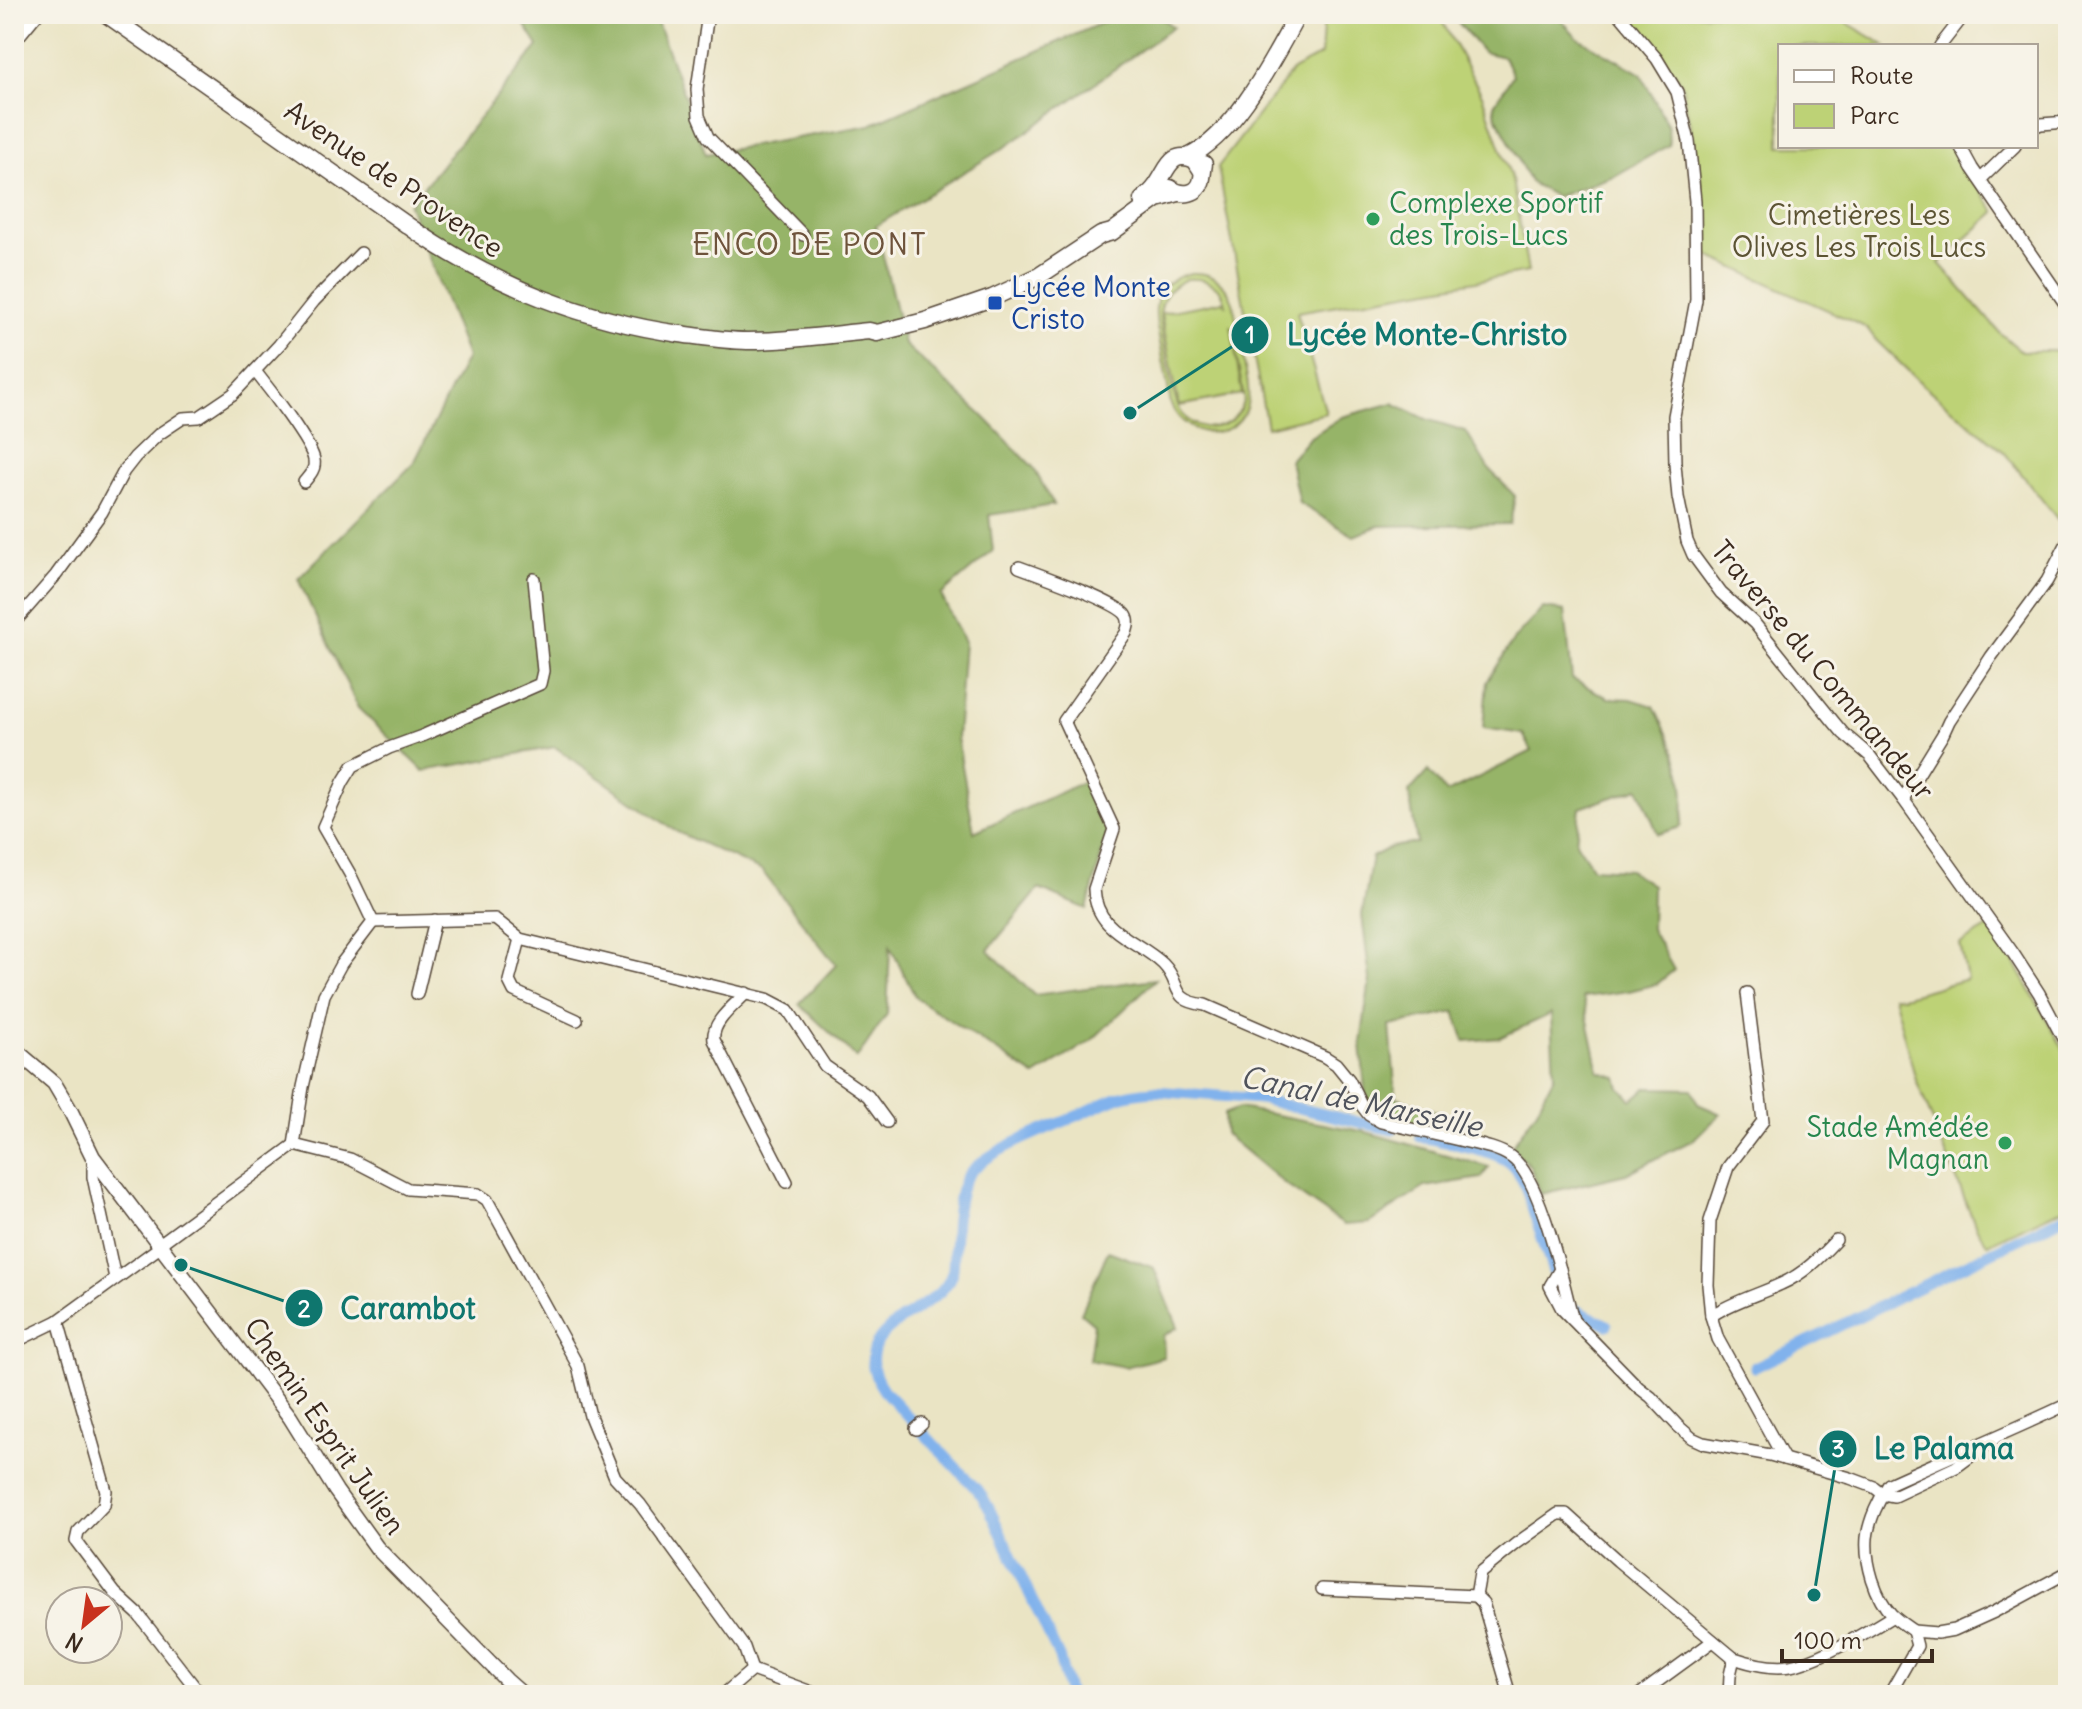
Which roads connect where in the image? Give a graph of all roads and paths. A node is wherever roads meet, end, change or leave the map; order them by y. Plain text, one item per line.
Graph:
1 (37, 14) edge
2 (106, 14) edge
3 (708, 14) edge
4 (1298, 14) edge
5 (1619, 14) edge
6 (1955, 17) edge
7 (14, 42) edge
8 (1941, 44) edge
9 (2068, 122) edge
10 (2038, 125) edge
11 (1216, 137) junction
12 (1961, 148) edge
13 (2013, 148) edge
14 (1188, 157) junction
15 (1166, 171) junction
16 (1202, 171) junction
17 (1981, 179) junction
18 (1178, 193) junction
19 (803, 235) dead end
20 (1101, 235) junction
21 (361, 253) dead end
22 (2068, 308) edge
23 (255, 371) junction
24 (304, 482) dead end
25 (2068, 541) edge
26 (1019, 567) dead end
27 (534, 579) dead end
28 (14, 623) edge
29 (1903, 799) junction
30 (435, 920) junction
31 (373, 922) junction
32 (520, 939) junction
33 (746, 993) junction
34 (1747, 993) dead end
35 (417, 994) dead end
36 (577, 1020) dead end
37 (2068, 1048) edge
38 (14, 1049) edge
39 (887, 1122) dead end
40 (294, 1145) junction
41 (93, 1157) junction
42 (787, 1182) dead end
43 (1836, 1240) dead end
44 (160, 1247) junction
45 (1556, 1275) junction
46 (115, 1278) junction
47 (1571, 1312) junction
48 (1711, 1316) junction
49 (58, 1321) junction
50 (14, 1338) edge
51 (2068, 1404) edge
52 (1784, 1459) junction
53 (1883, 1494) junction
54 (2068, 1572) edge
55 (1322, 1589) dead end
56 (1476, 1596) junction
57 (1893, 1616) junction
58 (1913, 1631) junction
59 (1713, 1641) junction
60 (1734, 1658) junction
61 (752, 1670) junction
62 (201, 1695) edge
63 (523, 1695) edge
64 (723, 1695) edge
65 (819, 1695) edge
66 (1510, 1695) edge
67 (1639, 1695) edge
68 (1729, 1695) edge
69 (1889, 1695) edge

1 - 7 street
2 - 20 main road, Avenue de Provence
3 - 19 street
4 - 11 main road
5 - 29 street, Traverse du Commandeur
6 - 8 street
9 - 10 street
11 - 14 main road
11 - 16 main road
12 - 17 street
13 - 17 street
14 - 15 main road
14 - 16 main road
15 - 18 main road
15 - 20 main road, Avenue de Provence
16 - 18 main road
17 - 22 street
18 - 20 main road, Avenue de Provence
21 - 23 street
23 - 24 street
23 - 28 street
25 - 29 street
26 - 45 street
27 - 31 street
29 - 37 street, Traverse du Commandeur
30 - 31 street
30 - 32 street
30 - 35 street
31 - 40 street
32 - 33 street
32 - 36 street
33 - 39 street
33 - 42 street
34 - 48 street
38 - 41 street, Chemin Esprit Julien
40 - 44 street
40 - 61 street
41 - 44 street, Chemin Esprit Julien
41 - 46 street
43 - 48 street
44 - 46 street
44 - 63 street, Chemin Esprit Julien
45 - 47 street
45 - 47 street
46 - 49 street
47 - 52 street
48 - 52 street
49 - 50 street
49 - 62 street
51 - 53 street
52 - 53 street
53 - 57 street
54 - 58 street
55 - 56 street
56 - 59 street
56 - 66 street
57 - 58 street
57 - 60 street
58 - 69 street
59 - 60 street
59 - 67 street
60 - 68 street
61 - 64 street
61 - 65 street

